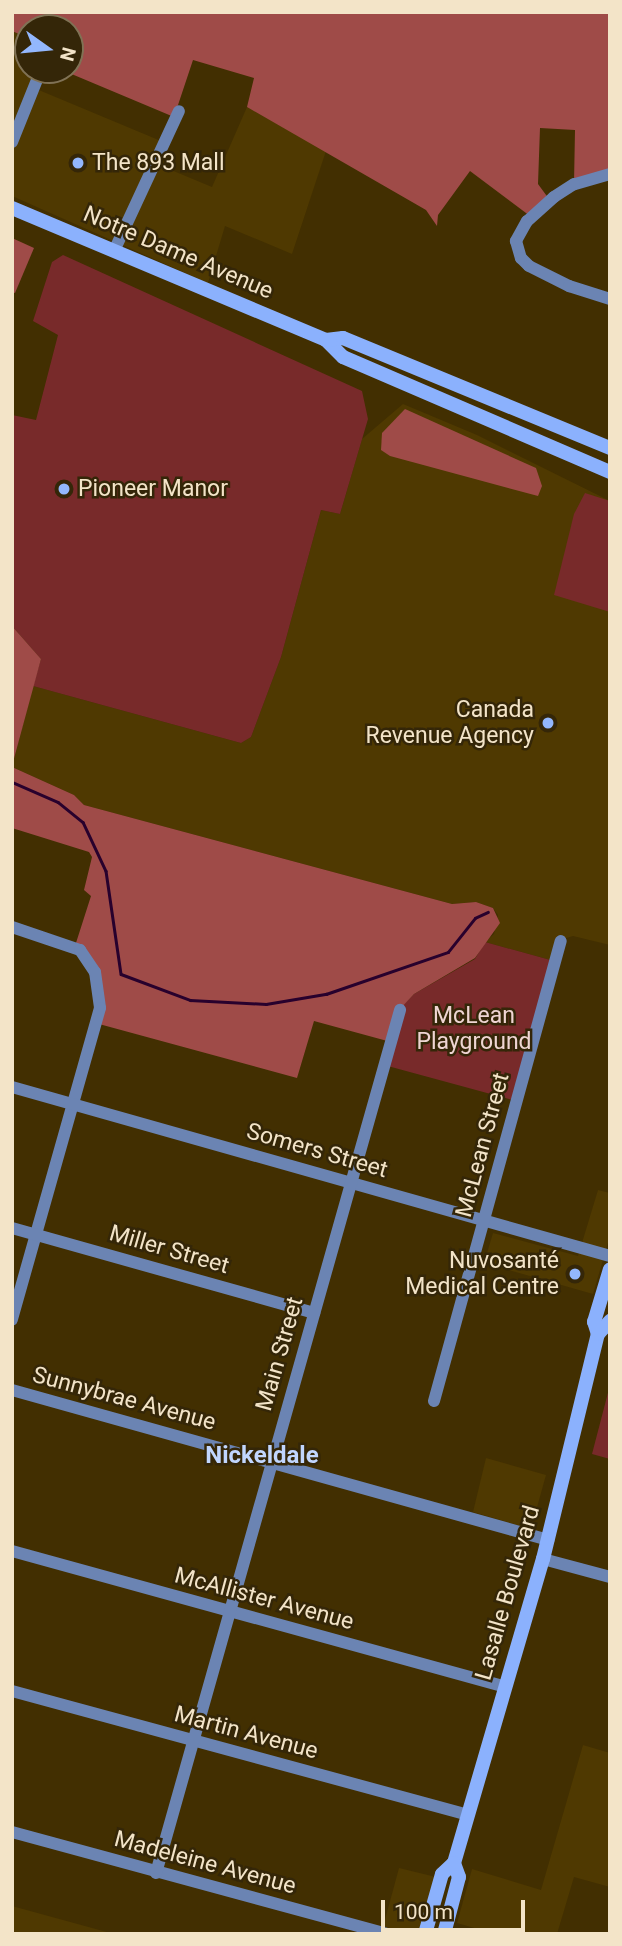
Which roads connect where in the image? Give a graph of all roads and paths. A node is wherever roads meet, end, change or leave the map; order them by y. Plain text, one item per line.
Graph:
1 (35, 84) edge
2 (179, 111) dead end
3 (12, 142) edge
4 (610, 174) edge
5 (12, 208) edge
6 (114, 251) junction
7 (610, 299) edge
8 (326, 340) junction
9 (610, 448) edge
10 (610, 472) edge
11 (12, 927) edge
12 (561, 941) dead end
13 (400, 1010) dead end
14 (12, 1087) edge
15 (75, 1104) junction
16 (352, 1182) junction
17 (484, 1220) junction
18 (12, 1228) edge
19 (37, 1235) junction
20 (610, 1256) edge
21 (610, 1269) edge
22 (314, 1313) junction
23 (12, 1320) edge
24 (610, 1321) edge
25 (598, 1334) junction
26 (12, 1390) edge
27 (434, 1401) dead end
28 (272, 1462) junction
29 (548, 1540) junction
30 (12, 1551) edge
31 (543, 1559) junction
32 (610, 1577) edge
33 (230, 1611) junction
34 (506, 1687) junction
35 (12, 1690) edge
36 (194, 1740) junction
37 (468, 1815) junction
38 (12, 1832) edge
39 (454, 1863) junction
40 (156, 1872) junction
41 (388, 1934) edge
42 (425, 1934) edge
43 (444, 1934) edge

1 - 3 street
2 - 6 street
4 - 7 street
5 - 6 main road, Notre Dame Avenue
6 - 8 main road, Notre Dame Avenue
8 - 9 main road, Notre Dame Avenue
8 - 10 main road, Notre Dame Avenue
11 - 15 street
12 - 17 street, McLean Street
13 - 16 street, Main Street
14 - 15 street, Somers Street
15 - 16 street, Somers Street
15 - 19 street
16 - 17 street, Somers Street
16 - 22 street, Main Street
17 - 20 street, Somers Street
17 - 27 street, McLean Street
18 - 19 street, Miller Street
19 - 22 street, Miller Street
19 - 23 street
21 - 25 main road, Lasalle Boulevard
22 - 28 street, Main Street
24 - 25 main road, Lasalle Boulevard
25 - 29 main road, Lasalle Boulevard
26 - 28 street, Sunnybrae Avenue
28 - 29 street, Sunnybrae Avenue
28 - 33 street, Main Street
29 - 31 main road, Lasalle Boulevard
30 - 33 street, McAllister Avenue
31 - 32 street
31 - 34 main road, Lasalle Boulevard
33 - 34 street, McAllister Avenue
33 - 36 street, Main Street
34 - 37 main road, Lasalle Boulevard
35 - 36 street, Martin Avenue
36 - 37 street, Martin Avenue
36 - 40 street, Main Street
37 - 39 main road, Lasalle Boulevard
38 - 40 street, Madeleine Avenue
39 - 42 main road, Lasalle Boulevard
39 - 43 main road, Lasalle Boulevard
40 - 41 street, Madeleine Avenue

